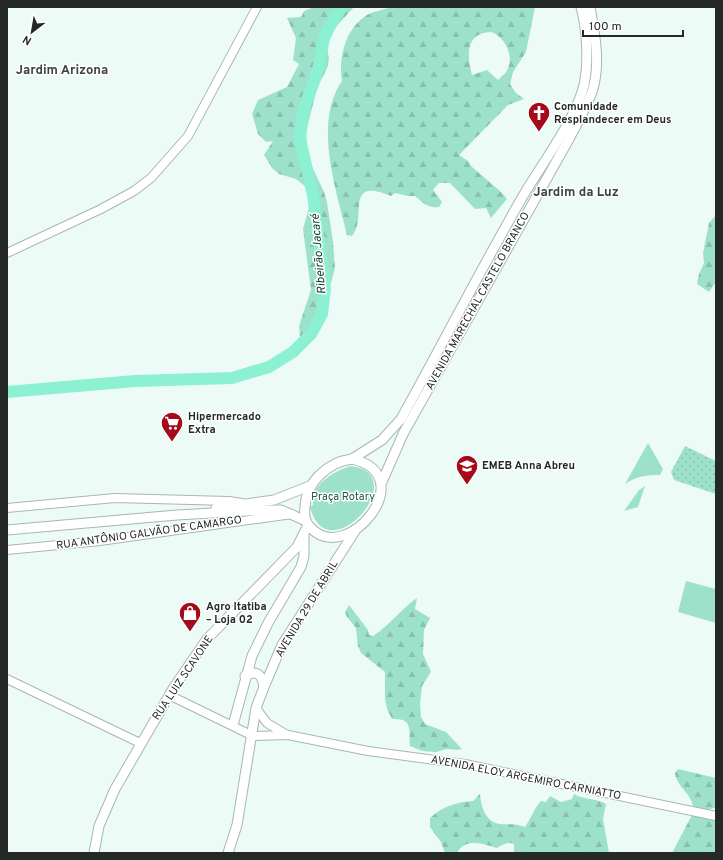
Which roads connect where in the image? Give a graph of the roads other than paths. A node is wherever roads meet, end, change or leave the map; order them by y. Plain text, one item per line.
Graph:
1 (256, 7) edge
2 (581, 7) edge
3 (590, 7) edge
4 (7, 253) edge
5 (352, 459) junction
6 (382, 482) junction
7 (312, 485) junction
8 (247, 504) junction
9 (7, 508) edge
10 (292, 514) junction
11 (177, 515) junction
12 (307, 523) junction
13 (7, 530) edge
14 (355, 531) junction
15 (304, 535) junction
16 (7, 550) edge
17 (245, 676) junction
18 (7, 679) edge
19 (264, 687) junction
20 (169, 695) junction
21 (256, 708) junction
22 (233, 725) junction
23 (288, 735) junction
24 (253, 736) junction
25 (140, 743) junction
26 (716, 816) edge
27 (94, 853) edge
28 (228, 853) edge

1 - 4 main road
2 - 5 main road, AVENIDA MARECHAL CASTELO BRANCO
3 - 6 main road, AVENIDA MARECHAL CASTELO BRANCO
5 - 6 main road
5 - 7 main road
6 - 14 main road
7 - 8 main road
7 - 12 main road
8 - 9 main road
8 - 11 main road
10 - 11 main road
10 - 12 main road
10 - 16 main road, RUA ANTÔNIO GALVÃO DE CAMARGO
11 - 13 main road
12 - 14 main road
12 - 15 main road, RUA LUIZ SCAVONE
14 - 19 main road, AVENIDA 29 DE ABRIL
15 - 17 main road
15 - 20 main road, RUA LUIZ SCAVONE
17 - 19 main road
17 - 22 main road
18 - 25 main road
19 - 21 main road, AVENIDA 29 DE ABRIL
20 - 22 main road
20 - 25 main road, RUA LUIZ SCAVONE
21 - 23 main road
21 - 24 main road, AVENIDA 29 DE ABRIL
22 - 24 main road
23 - 24 main road
23 - 26 main road, AVENIDA ELOY ARGEMIRO CARNIATTO
24 - 28 main road, AVENIDA 29 DE ABRIL
25 - 27 main road, RUA LUIZ SCAVONE

